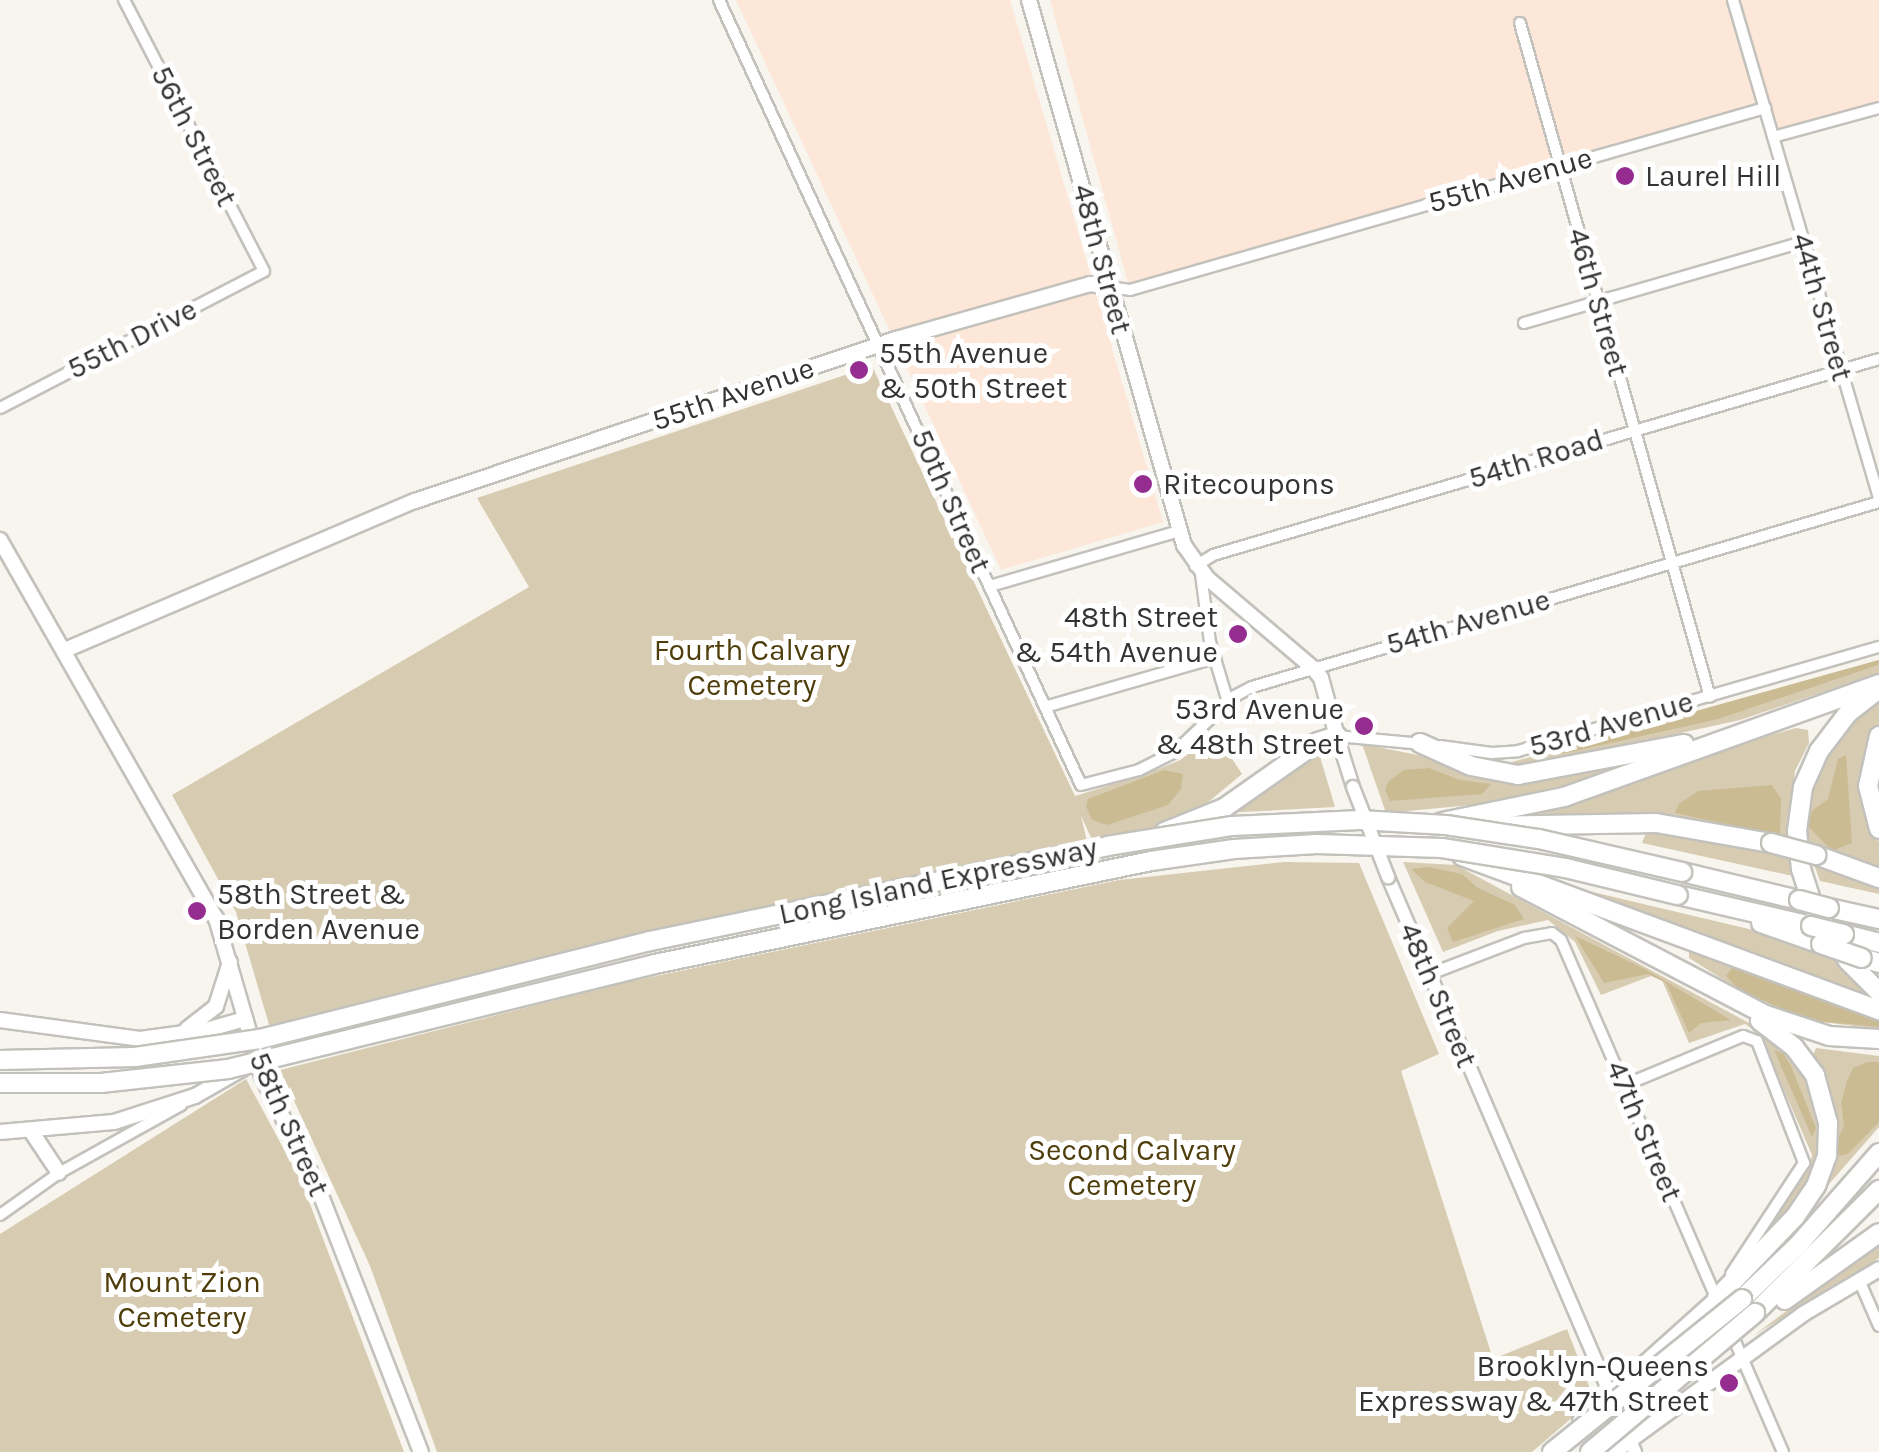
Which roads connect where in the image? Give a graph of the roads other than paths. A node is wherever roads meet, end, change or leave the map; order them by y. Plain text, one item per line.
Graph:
1 (124, 0) edge
2 (719, 0) edge
3 (1028, 0) edge
4 (1733, 0) edge
5 (1520, 22) dead end
6 (1765, 108) junction
7 (1879, 108) edge
8 (1773, 137) junction
9 (1558, 166) junction
10 (1804, 242) junction
11 (264, 271) joint
12 (1110, 287) junction
13 (1598, 301) junction
14 (1524, 323) dead end
15 (881, 344) junction
16 (1879, 359) edge
17 (1841, 370) junction
18 (0, 408) edge
19 (1634, 430) junction
20 (1879, 500) edge
21 (1179, 531) junction
22 (0, 540) edge
23 (1672, 562) junction
24 (1198, 569) junction
25 (990, 586) junction
26 (1879, 647) edge
27 (66, 650) junction
28 (1215, 658) junction
29 (1313, 668) junction
30 (1879, 686) edge
31 (1710, 697) junction
32 (1228, 702) junction
33 (1045, 706) junction
34 (1743, 732) junction
35 (1337, 736) junction
36 (1879, 736) edge
37 (1420, 744) junction
38 (1080, 785) joint
39 (1402, 828) junction
40 (1879, 829) edge
41 (1112, 852) junction
42 (1464, 856) junction
43 (1879, 878) edge
44 (1709, 902) junction
45 (877, 906) junction
46 (1879, 916) edge
47 (1879, 943) edge
48 (1870, 960) edge
49 (230, 962) junction
50 (1430, 974) junction
51 (1879, 992) edge
52 (1728, 996) junction
53 (1879, 1010) edge
54 (245, 1018) junction
55 (0, 1020) edge
56 (173, 1036) junction
57 (1879, 1039) edge
58 (0, 1052) edge
59 (256, 1060) junction
60 (0, 1063) edge
61 (180, 1064) junction
62 (50, 1068) junction
63 (0, 1081) edge
64 (1625, 1085) junction
65 (195, 1096) junction
66 (31, 1131) junction
67 (0, 1132) edge
68 (1879, 1153) edge
69 (59, 1174) junction
70 (1879, 1190) edge
71 (0, 1215) edge
72 (1879, 1233) edge
73 (1879, 1269) edge
74 (1859, 1280) junction
75 (1717, 1298) junction
76 (1753, 1310) junction
77 (1879, 1326) edge
78 (1742, 1358) junction
79 (1609, 1394) junction
80 (1632, 1446) edge
81 (421, 1452) edge
82 (1550, 1452) edge
83 (1590, 1452) edge
84 (1614, 1452) edge
85 (1783, 1452) edge

1 - 11 street, 56th Street
2 - 15 street, 50th Street
3 - 12 main road, 48th Street
4 - 6 street, 44th Street
5 - 9 street, 46th Street
6 - 8 street, 44th Street
6 - 9 street, 55th Avenue
7 - 8 street
8 - 10 street, 44th Street
9 - 12 street, 55th Avenue
9 - 13 street, 46th Street
10 - 13 street
10 - 17 street, 44th Street
11 - 18 street, 55th Drive
12 - 15 main road, 55th Avenue
12 - 21 main road, 48th Street
13 - 14 street
13 - 19 street, 46th Street
15 - 25 street, 50th Street
15 - 27 main road, 55th Avenue
16 - 17 street, 54th Road
17 - 19 street, 54th Road
17 - 20 street, 44th Street
19 - 23 street, 46th Street
19 - 24 street, 54th Road
20 - 23 street, 54th Avenue
21 - 24 main road, 48th Street
21 - 25 street
22 - 27 main road, 58th Street
23 - 29 street, 54th Avenue
23 - 31 street, 46th Street
24 - 28 street, 48th Street
24 - 29 main road, 48th Street
25 - 33 street, 50th Street
26 - 31 street, 53rd Avenue
27 - 49 main road, 58th Street
28 - 32 street, 48th Street
28 - 33 street
29 - 32 street, 54th Avenue
29 - 35 main road, 48th Street
30 - 34 highway
30 - 51 highway
31 - 37 street, 53rd Avenue
32 - 38 street, 54th Avenue
33 - 38 street, 50th Street
34 - 37 highway
34 - 39 highway
35 - 37 street, 53rd Avenue
35 - 41 highway
35 - 50 street, 48th Street, bridge
36 - 40 highway
39 - 41 highway
39 - 43 highway, bridge
41 - 45 highway
42 - 45 highway
42 - 52 highway
42 - 53 highway
44 - 47 highway, Long Island Expressway, bridge
44 - 48 highway, bridge
44 - 63 highway, Long Island Expressway, bridge
45 - 61 highway, bridge
46 - 60 highway, Long Island Expressway, bridge
49 - 54 main road, 58th Street
49 - 56 main road
50 - 64 street, 47th Street
50 - 79 street, 48th Street
52 - 57 highway
52 - 75 highway
54 - 56 main road
54 - 59 main road, 58th Street
55 - 56 main road
58 - 62 highway
59 - 65 main road
59 - 81 main road, 58th Street
60 - 62 highway
61 - 62 highway
61 - 63 highway
64 - 75 street, 47th Street
64 - 75 street
65 - 66 main road
65 - 69 street
66 - 67 main road
66 - 69 main road
68 - 76 highway
69 - 71 street
70 - 76 highway
72 - 76 highway
73 - 74 main road
74 - 77 street
74 - 78 main road
75 - 78 street, 47th Street
75 - 79 main road
76 - 82 highway, bridge
76 - 83 highway, bridge
78 - 80 main road
78 - 85 street, 47th Street
79 - 80 street, 48th Street
79 - 82 main road
80 - 84 main road

